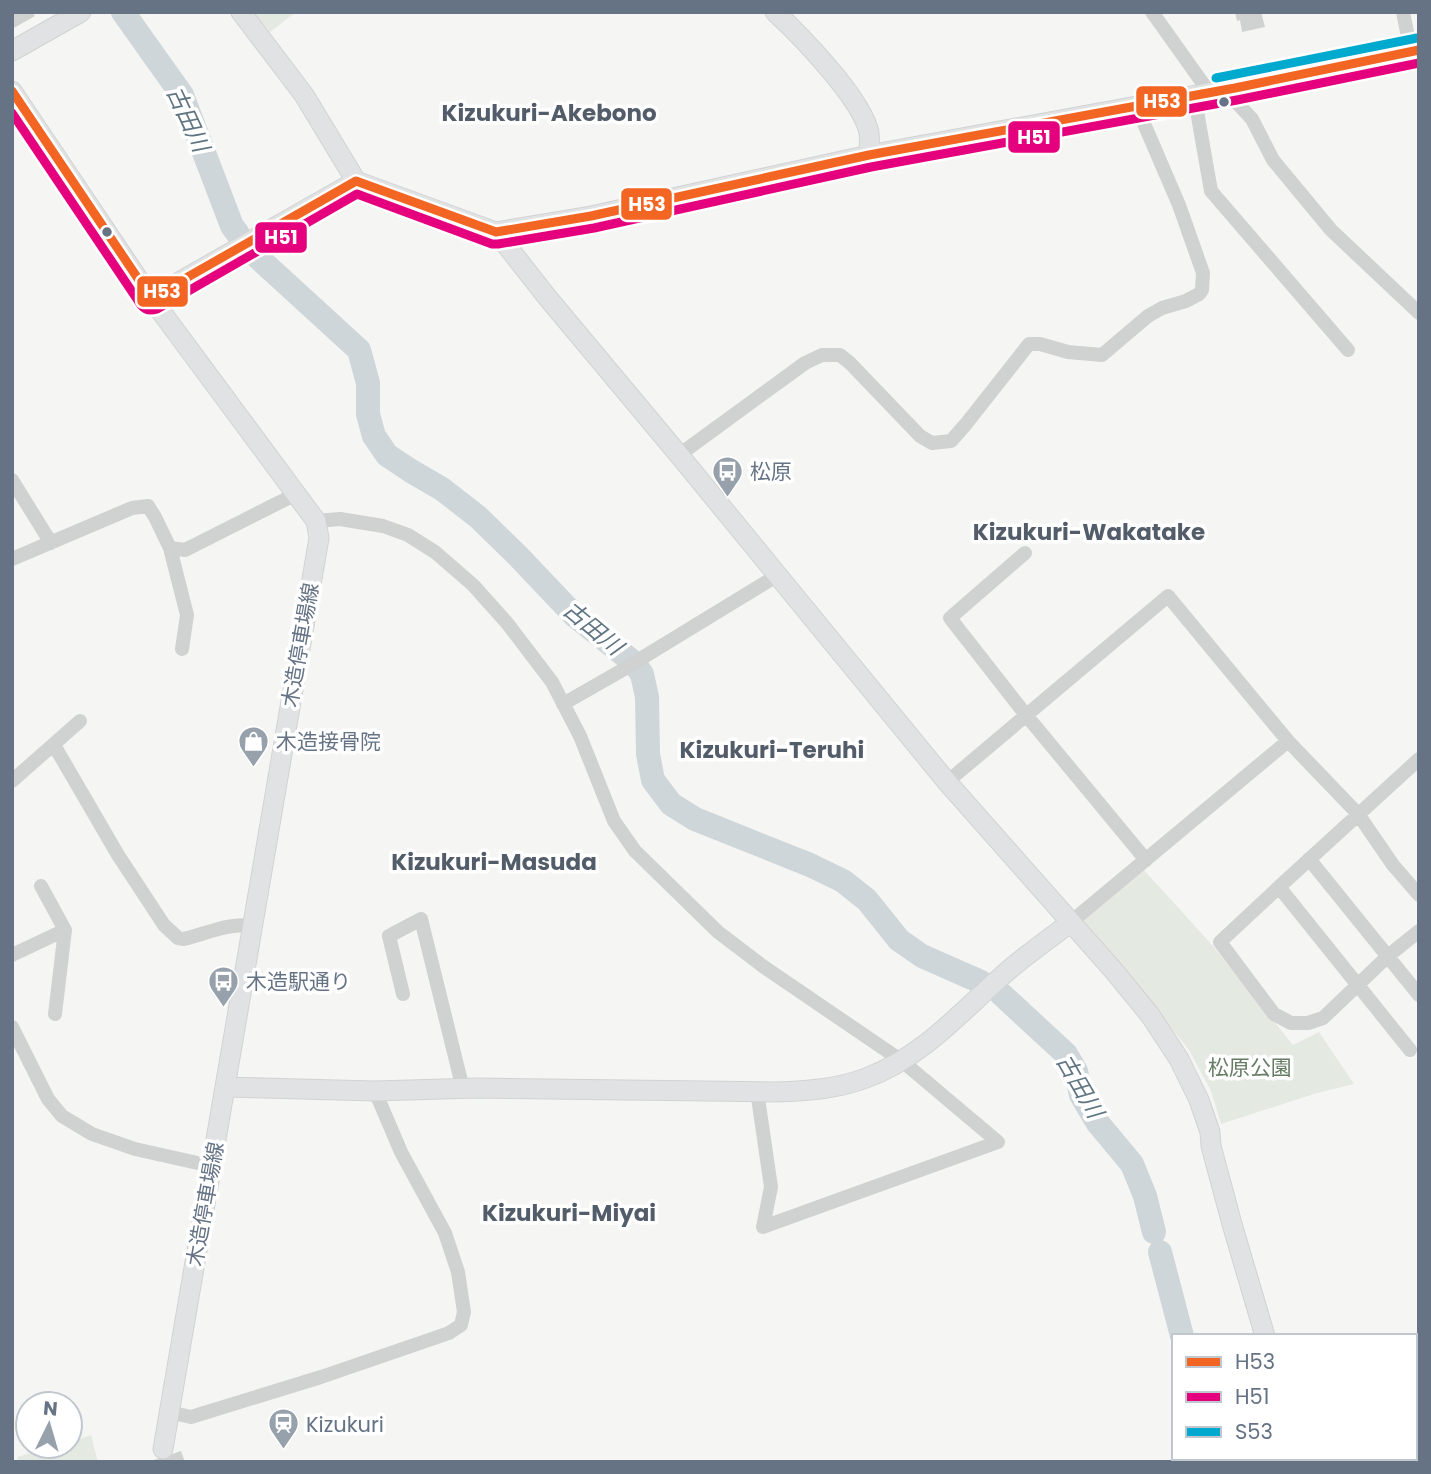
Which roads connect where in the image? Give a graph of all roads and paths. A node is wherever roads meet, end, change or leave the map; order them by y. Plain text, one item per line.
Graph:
1 (81, 12) edge
2 (241, 12) edge
3 (1152, 12) edge
4 (1403, 12) edge
5 (782, 14) edge
6 (12, 51) edge
7 (1415, 51) edge
8 (12, 91) edge
9 (1209, 92) junction
10 (1136, 105) junction
11 (869, 155) junction
12 (356, 181) junction
13 (496, 232) junction
14 (151, 298) junction
15 (1419, 313) edge
16 (1348, 350) dead end
17 (679, 455) junction
18 (12, 480) edge
19 (296, 494) junction
20 (316, 521) junction
21 (51, 543) junction
22 (170, 548) junction
23 (1025, 553) dead end
24 (12, 559) edge
25 (778, 575) junction
26 (182, 649) dead end
27 (564, 704) junction
28 (1026, 715) junction
29 (80, 721) dead end
30 (1288, 741) junction
31 (54, 745) junction
32 (1419, 759) edge
33 (12, 781) edge
34 (947, 782) junction
35 (1358, 814) junction
36 (1309, 859) junction
37 (1146, 860) junction
38 (41, 886) dead end
39 (1279, 887) junction
40 (1419, 895) edge
41 (1071, 922) junction
42 (252, 926) junction
43 (65, 930) junction
44 (1419, 931) edge
45 (12, 955) edge
46 (1388, 956) junction
47 (1357, 986) junction
48 (403, 994) dead end
49 (1419, 995) edge
50 (55, 1014) dead end
51 (12, 1027) edge
52 (1410, 1050) dead end
53 (902, 1061) junction
54 (225, 1087) junction
55 (463, 1088) junction
56 (375, 1091) junction
57 (757, 1091) junction
58 (211, 1166) junction
59 (1264, 1334) edge
60 (169, 1412) junction
61 (163, 1449) dead end

1 - 6 street
2 - 12 street
3 - 9 street
4 - 7 street
5 - 11 street
7 - 9 street
8 - 14 street
9 - 10 street
9 - 15 street
9 - 16 street
10 - 11 street
10 - 17 street
11 - 13 street
12 - 13 street
12 - 14 street
13 - 17 street
14 - 19 street
17 - 25 street
18 - 21 street
19 - 20 street
19 - 22 street
20 - 27 street
20 - 42 street, 木造停車場線
21 - 22 street
21 - 24 street
22 - 26 street
23 - 28 street
25 - 27 street
25 - 34 street
27 - 53 street
28 - 30 street
28 - 34 street
28 - 37 street
29 - 31 street
30 - 35 street
30 - 37 street
31 - 33 street
31 - 42 street
32 - 35 street
34 - 41 street
35 - 36 street
35 - 40 street
36 - 39 street
36 - 46 street
37 - 41 street
38 - 43 street
39 - 47 street
39 - 47 street
41 - 53 street
41 - 59 street
42 - 54 street, 木造停車場線
43 - 45 street
43 - 50 street
44 - 46 street
46 - 47 street
46 - 49 street
47 - 52 street
48 - 55 street
51 - 58 street
53 - 57 street
53 - 57 street
54 - 56 street
54 - 58 street, 木造停車場線
55 - 56 street
55 - 57 street
56 - 60 street
58 - 60 street, 木造停車場線
60 - 61 street, 木造停車場線

